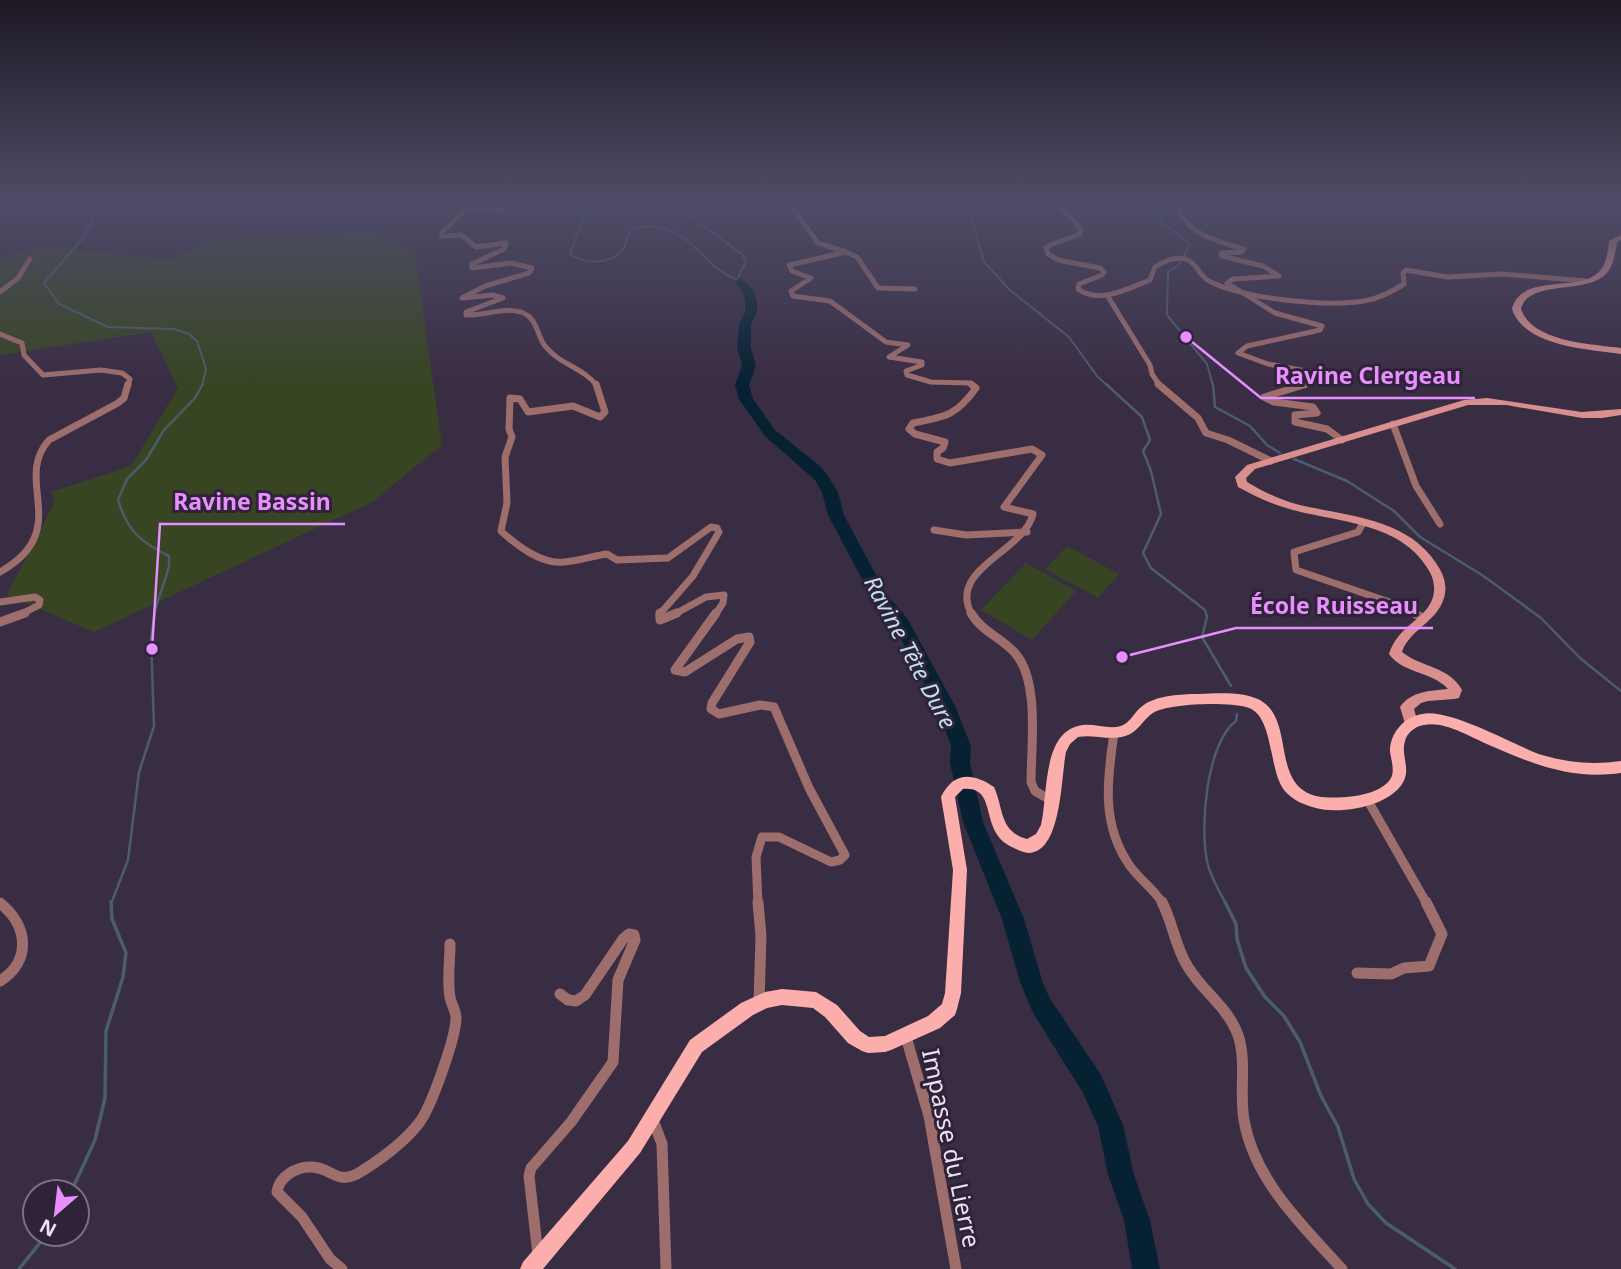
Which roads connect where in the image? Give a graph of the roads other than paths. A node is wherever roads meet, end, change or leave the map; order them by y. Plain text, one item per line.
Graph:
1 (27, 263) edge
2 (474, 263) edge
3 (504, 263) edge
4 (523, 263) edge
5 (797, 263) edge
6 (860, 263) edge
7 (1070, 263) edge
8 (1163, 263) edge
9 (1195, 263) edge
10 (1250, 263) edge
11 (1607, 263) edge
12 (1586, 281) junction
13 (915, 289) dead end
14 (1237, 291) junction
15 (0, 292) edge
16 (1107, 295) junction
17 (0, 334) edge
18 (1621, 351) edge
19 (1621, 412) edge
20 (1393, 424) junction
21 (1342, 440) junction
22 (1271, 461) junction
23 (1363, 523) junction
24 (1440, 524) dead end
25 (934, 530) dead end
26 (1027, 532) junction
27 (0, 572) edge
28 (0, 602) edge
29 (1424, 619) junction
30 (0, 622) edge
31 (1411, 723) junction
32 (1114, 733) junction
33 (1621, 767) edge
34 (1367, 799) junction
35 (1052, 800) junction
36 (0, 903) edge
37 (450, 944) dead end
38 (1357, 973) dead end
39 (0, 981) edge
40 (560, 994) dead end
41 (759, 1003) junction
42 (906, 1037) junction
43 (653, 1118) junction
44 (534, 1264) edge
45 (342, 1269) edge
46 (666, 1269) edge
47 (956, 1269) edge
48 (1342, 1269) edge

1 - 15 street
2 - 3 street
4 - 41 street
5 - 26 street
6 - 13 street
7 - 16 street
8 - 16 street
9 - 14 street
10 - 14 street
11 - 12 main road
12 - 14 street
12 - 18 main road
14 - 21 street
16 - 22 street
17 - 27 street
19 - 20 main road
20 - 21 main road
20 - 24 street
21 - 22 main road
22 - 23 main road
23 - 29 main road
23 - 29 street
25 - 26 street
26 - 35 street
28 - 30 street
29 - 31 main road
31 - 33 main road
31 - 34 main road
32 - 34 main road
32 - 35 main road
32 - 48 street
34 - 38 street
35 - 42 main road
36 - 39 street
37 - 45 street
40 - 44 street
41 - 42 main road
41 - 43 main road
42 - 47 street, Impasse du Lierre
43 - 44 main road
43 - 46 street

